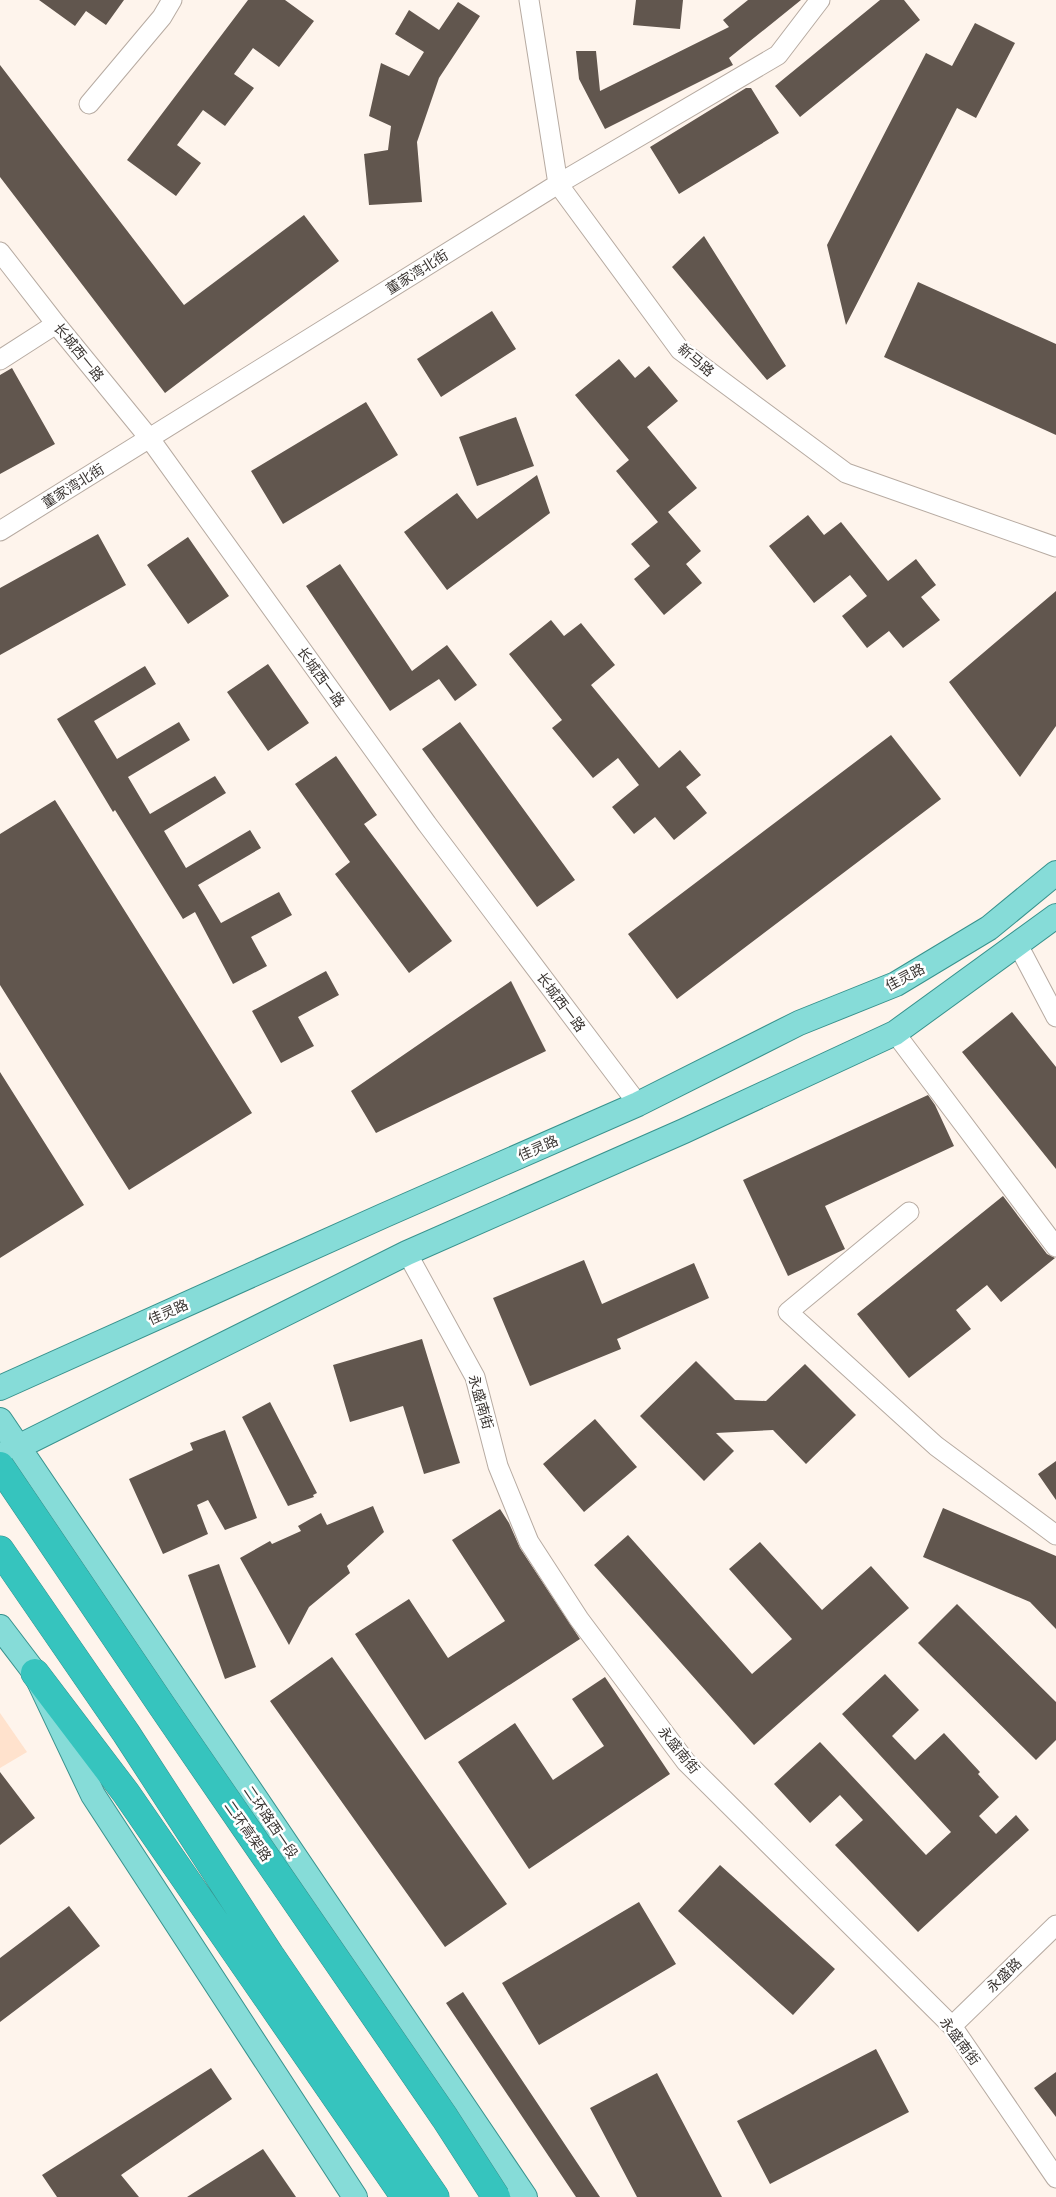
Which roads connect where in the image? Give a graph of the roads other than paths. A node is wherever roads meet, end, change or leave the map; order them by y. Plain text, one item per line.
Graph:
1 (172, 0) edge
2 (529, 0) edge
3 (820, 0) edge
4 (89, 104) dead end
5 (558, 184) junction
6 (0, 252) edge
7 (56, 324) junction
8 (0, 360) edge
9 (150, 439) junction
10 (0, 531) edge
11 (1056, 547) edge
12 (1056, 873) edge
13 (1056, 916) edge
14 (1018, 945) junction
15 (1056, 1017) edge
16 (894, 1033) junction
17 (638, 1104) junction
18 (910, 1212) dead end
19 (1056, 1247) edge
20 (407, 1253) junction
21 (0, 1388) edge
22 (0, 1420) edge
23 (6, 1456) edge
24 (1056, 1535) edge
25 (0, 1550) edge
26 (0, 1628) edge
27 (35, 1673) junction
28 (1056, 1925) edge
29 (952, 2026) junction
30 (1056, 2178) edge
31 (355, 2197) edge
32 (405, 2197) edge
33 (435, 2197) edge
34 (496, 2197) edge
35 (525, 2197) edge

1 - 4 street
2 - 5 street, 新马路
3 - 5 street, 董家湾北街
5 - 9 street, 董家湾北街
5 - 11 street, 新马路
6 - 7 street, 长城西一路
7 - 8 street
7 - 9 street, 长城西一路
9 - 10 street, 董家湾北街
9 - 17 street, 长城西一路
12 - 17 main road, 佳灵路
13 - 14 main road
14 - 15 street
14 - 16 main road
16 - 19 street
16 - 20 main road
17 - 21 main road, 佳灵路
18 - 24 street
20 - 23 main road
20 - 29 street, 永盛南街
22 - 23 main road, 二环路西一段
23 - 34 highway, 二环高架路, bridge
23 - 35 main road, 二环路西一段
25 - 33 highway
26 - 27 main road
27 - 31 main road
27 - 32 highway
28 - 29 street, 永盛路
29 - 30 street, 永盛南街

